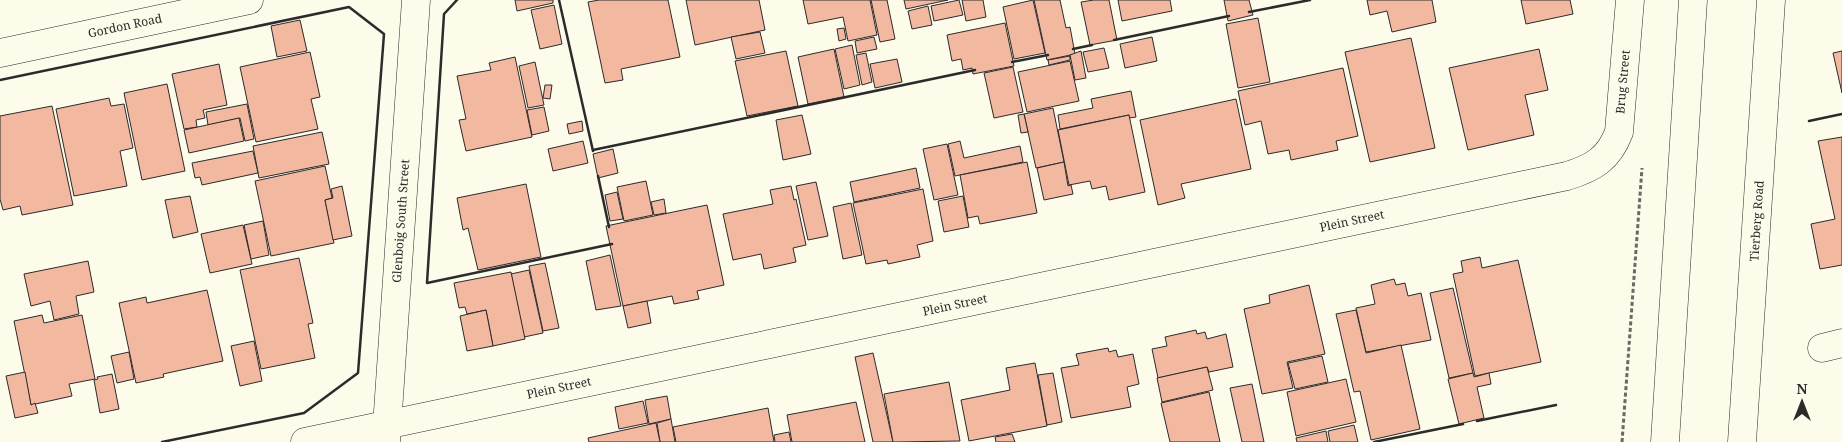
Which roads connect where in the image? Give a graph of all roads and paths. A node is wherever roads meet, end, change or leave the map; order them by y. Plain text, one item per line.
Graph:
1 (249, 0) edge
2 (416, 0) edge
3 (1630, 0) edge
4 (1693, 0) edge
5 (1771, 0) edge
6 (0, 53) edge
7 (1602, 159) joint
8 (1642, 160) dead end
9 (387, 433) edge
10 (305, 442) edge
11 (1622, 442) edge
12 (1665, 442) edge
13 (1742, 442) edge

1 - 6 street, Gordon Road
2 - 9 street, Glenboig South Street
3 - 7 street, Brug Street
4 - 12 street
5 - 13 street, Tierberg Road
7 - 9 street, Plein Street
8 - 11 path
9 - 10 street, Plein Street

